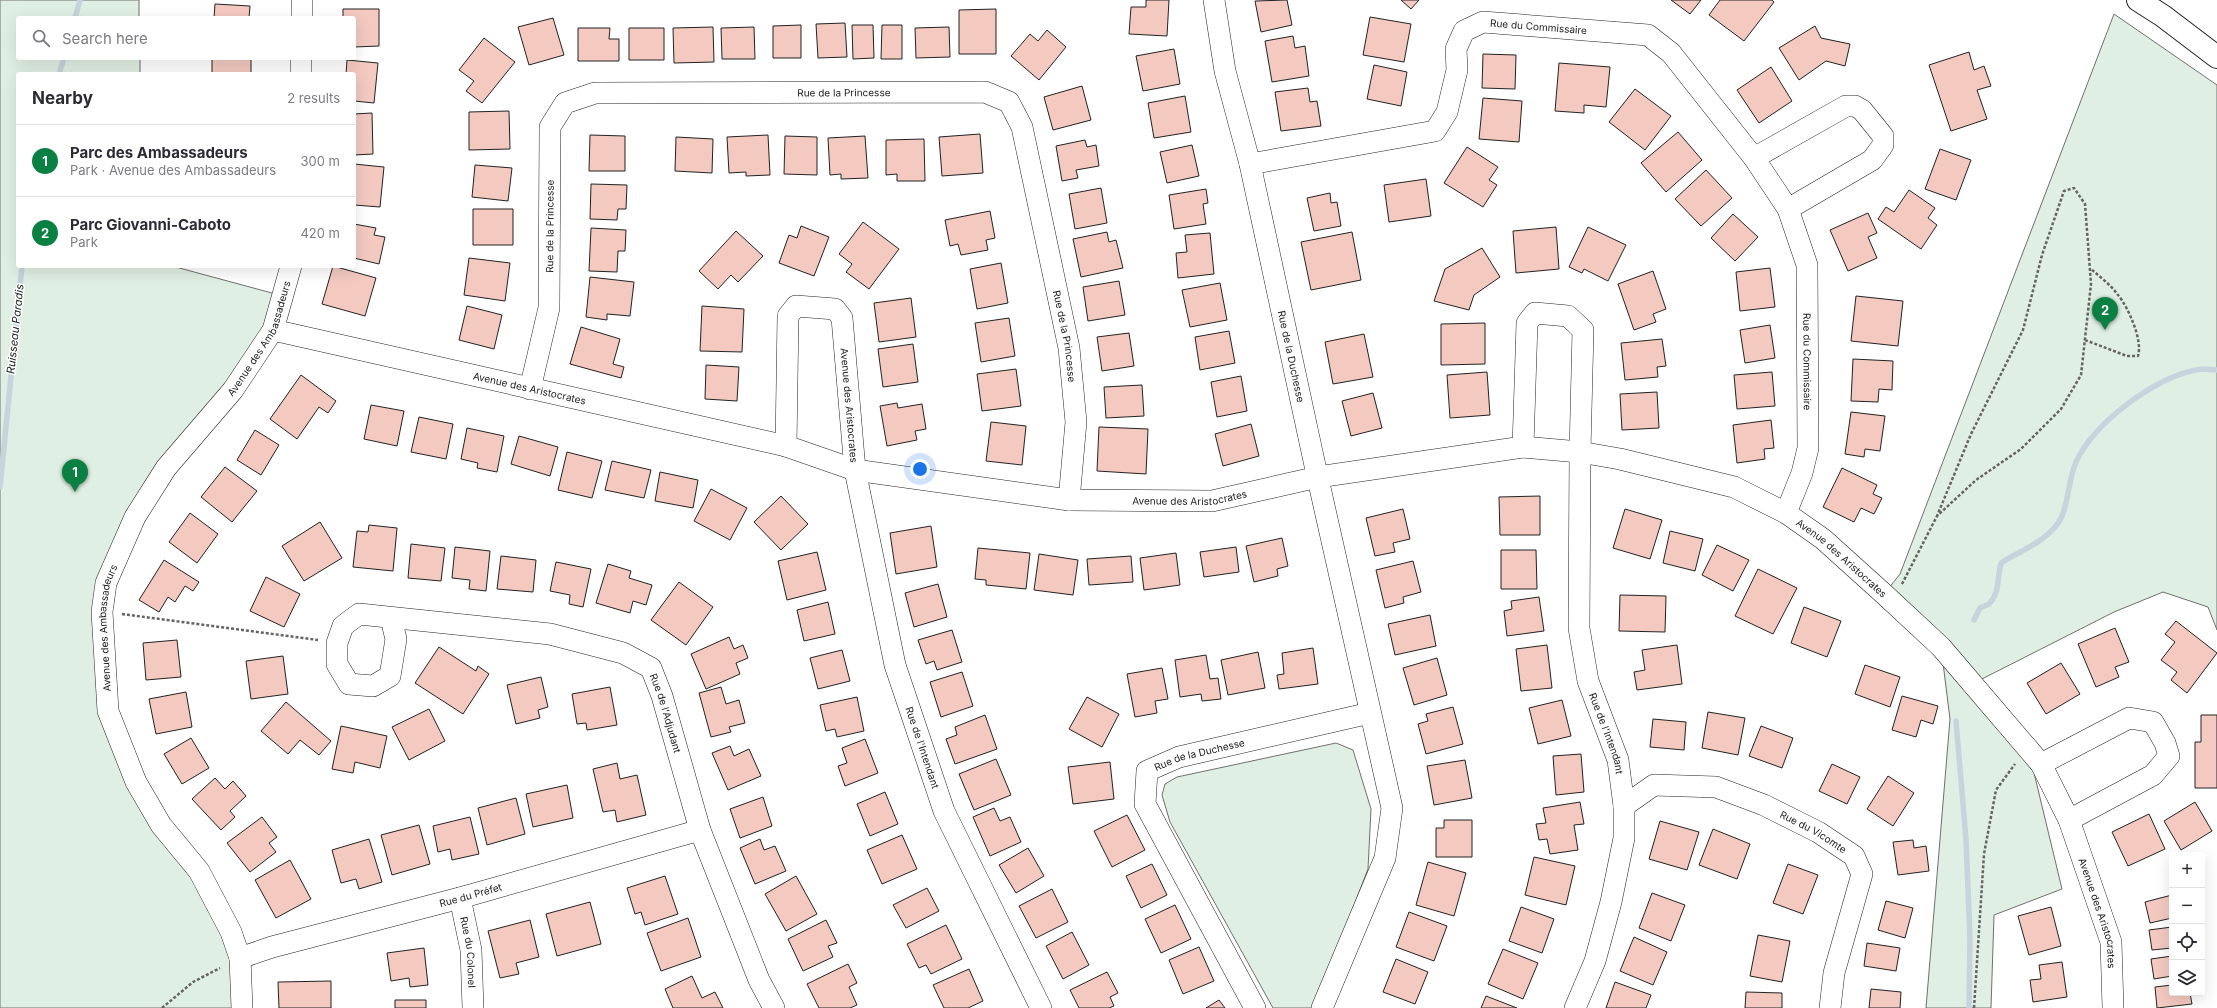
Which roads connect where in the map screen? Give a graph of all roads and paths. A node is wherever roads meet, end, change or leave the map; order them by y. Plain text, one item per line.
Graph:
1 (302, 0) edge
2 (1214, 0) edge
3 (2138, 0) edge
4 (302, 16) edge
5 (2217, 57) edge
6 (301, 60) edge
7 (301, 72) edge
8 (1754, 158) junction
9 (1250, 164) junction
10 (1788, 209) junction
11 (290, 268) edge
12 (2090, 268) junction
13 (273, 330) junction
14 (2085, 340) junction
15 (530, 389) junction
16 (786, 446) junction
17 (1523, 447) junction
18 (1580, 452) junction
19 (855, 470) junction
20 (1318, 477) junction
21 (1069, 500) junction
22 (1786, 513) junction
23 (1937, 516) junction
24 (1893, 603) junction
25 (102, 612) junction
26 (391, 619) junction
27 (337, 643) junction
28 (1370, 713) junction
29 (2028, 748) junction
30 (2041, 764) junction
31 (1624, 806) junction
32 (2069, 820) junction
33 (700, 830) junction
34 (460, 898) junction
35 (240, 958) junction
36 (162, 1008) edge
37 (242, 1008) edge
38 (473, 1008) edge
39 (774, 1008) edge
40 (1040, 1008) edge
41 (1255, 1008) edge
42 (1322, 1008) edge
43 (1575, 1008) edge
44 (1830, 1008) edge
45 (1974, 1008) edge
46 (2112, 1008) edge

1 - 4 street
2 - 9 street, Rue de la Duchesse
3 - 5 highway
6 - 7 street
8 - 9 street, Rue du Commissaire
8 - 10 street, Rue du Commissaire
8 - 10 street
9 - 20 street, Rue de la Duchesse
10 - 22 street, Rue du Commissaire
11 - 13 street, Avenue des Ambassadeurs
12 - 14 path
12 - 14 path
12 - 23 path
13 - 15 street, Avenue des Aristocrates
13 - 25 street, Avenue des Ambassadeurs
14 - 23 path
15 - 16 street, Avenue des Aristocrates
15 - 21 street, Rue de la Princesse
16 - 19 street, Avenue des Aristocrates
16 - 19 street, Avenue des Aristocrates
17 - 18 street, Avenue des Aristocrates
17 - 18 street
17 - 20 street, Avenue des Aristocrates
18 - 22 street, Avenue des Aristocrates
18 - 31 street, Rue de l'Intendant
19 - 21 street, Avenue des Aristocrates
19 - 40 street, Rue de l'Intendant
20 - 21 street, Avenue des Aristocrates
20 - 28 street, Rue de la Duchesse
22 - 24 street, Avenue des Aristocrates
23 - 24 path
24 - 29 street, Avenue des Aristocrates
25 - 27 path
25 - 35 street, Avenue des Ambassadeurs
26 - 27 street, Rue de l'Adjudant
26 - 27 street, Rue de l'Adjudant
26 - 33 street, Rue de l'Adjudant
28 - 41 street, Rue de la Duchesse
28 - 42 street, Rue de la Duchesse
29 - 30 street, Avenue des Aristocrates
29 - 45 path
30 - 32 street, Avenue des Aristocrates
30 - 32 street
31 - 43 street, Rue de l'Intendant
31 - 44 street, Rue du Vicomte
32 - 46 street, Avenue des Aristocrates
33 - 34 street, Rue du Préfet
33 - 39 street, Rue de l'Adjudant
34 - 35 street, Rue du Préfet
34 - 38 street, Rue du Colonel
35 - 36 path
35 - 37 street, Avenue des Ambassadeurs

